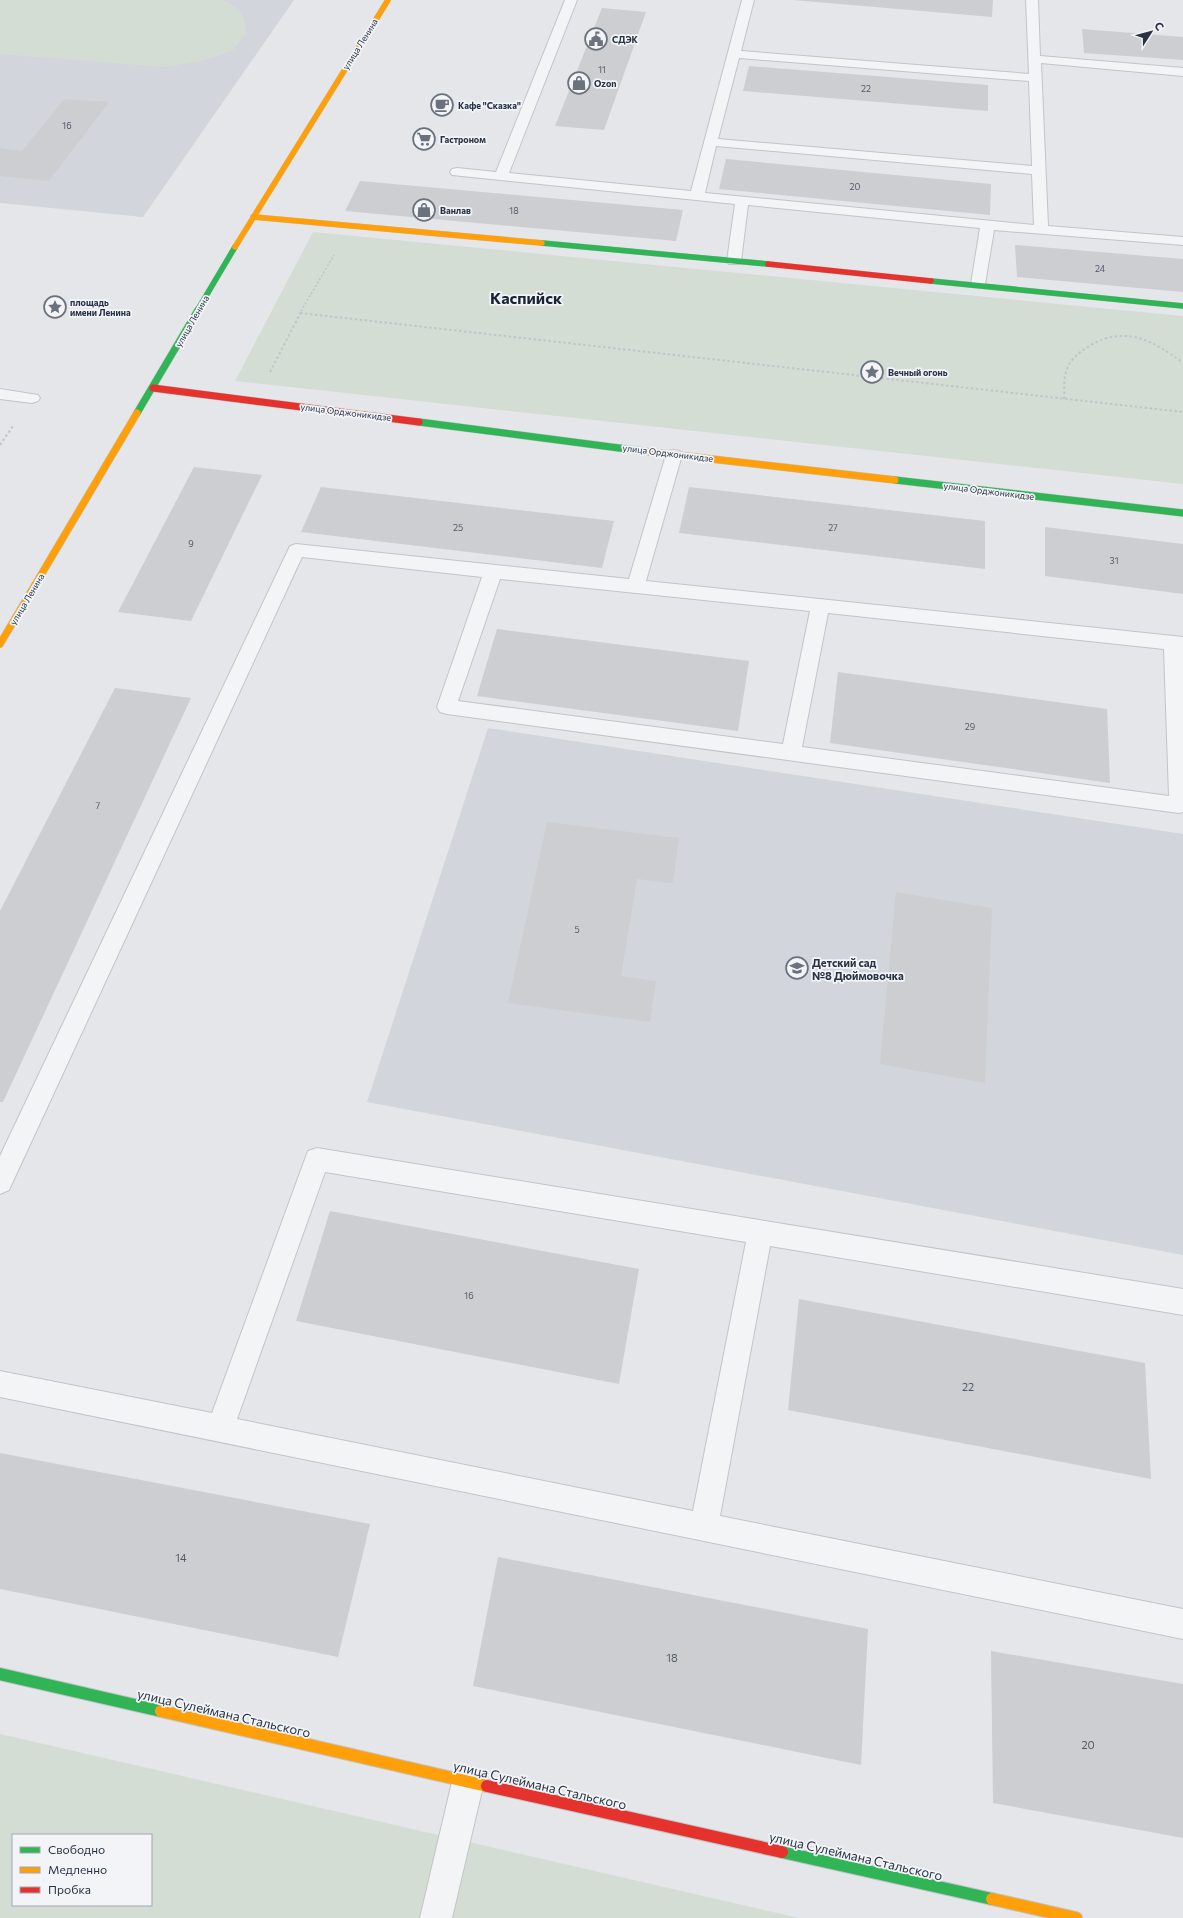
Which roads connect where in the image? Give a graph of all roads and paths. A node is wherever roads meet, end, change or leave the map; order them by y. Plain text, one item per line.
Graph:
1 (388, 0) edge
2 (571, 0) edge
3 (748, 0) edge
4 (1032, 0) edge
5 (734, 54) junction
6 (1035, 59) junction
7 (1183, 72) edge
8 (1035, 78) junction
9 (711, 142) junction
10 (1039, 171) junction
11 (457, 172) dead end
12 (501, 176) junction
13 (697, 196) junction
14 (742, 200) junction
15 (253, 217) junction
16 (351, 225) junction
17 (988, 225) junction
18 (1041, 230) junction
19 (1183, 241) edge
20 (734, 261) junction
21 (978, 284) junction
22 (1183, 306) edge
23 (300, 313) junction
24 (1183, 363) edge
25 (153, 388) junction
26 (0, 394) edge
27 (32, 398) dead end
28 (1064, 399) junction
29 (255, 400) junction
30 (1183, 412) edge
31 (674, 455) junction
32 (1183, 513) edge
33 (493, 572) junction
34 (636, 586) junction
35 (820, 606) junction
36 (1178, 643) edge
37 (0, 644) edge
38 (1180, 744) edge
39 (791, 753) junction
40 (0, 1182) edge
41 (760, 1232) junction
42 (1183, 1302) edge
43 (0, 1384) edge
44 (220, 1429) junction
45 (704, 1527) junction
46 (1183, 1624) edge
47 (0, 1674) edge
48 (468, 1782) junction
49 (436, 1918) edge
50 (1076, 1918) edge

1 - 15 street, улица Ленина
2 - 12 street
3 - 5 street
4 - 6 street
5 - 8 street
5 - 9 street
6 - 7 street
6 - 8 street
8 - 10 street
9 - 10 street
9 - 13 street
10 - 18 street
11 - 12 street
12 - 13 street
13 - 14 street
14 - 17 street
14 - 20 street
15 - 16 street
15 - 25 street, улица Ленина
16 - 20 street
16 - 23 path
17 - 18 street
17 - 21 street
18 - 19 street
20 - 21 street
21 - 22 street
23 - 28 path
23 - 29 path
24 - 28 path
25 - 29 street, улица Орджоникидзе
25 - 37 street, улица Ленина
26 - 27 street
28 - 30 path
29 - 31 street, улица Орджоникидзе
31 - 32 street, улица Орджоникидзе
31 - 34 street
33 - 34 street
33 - 39 street
33 - 40 street
34 - 35 street
35 - 36 street
35 - 39 street
36 - 38 street
38 - 39 street
41 - 42 street
41 - 44 street
41 - 45 street
43 - 44 street
44 - 45 street
45 - 46 street
47 - 48 street, улица Сулеймана Стальского
48 - 49 street
48 - 50 street, улица Сулеймана Стальского

